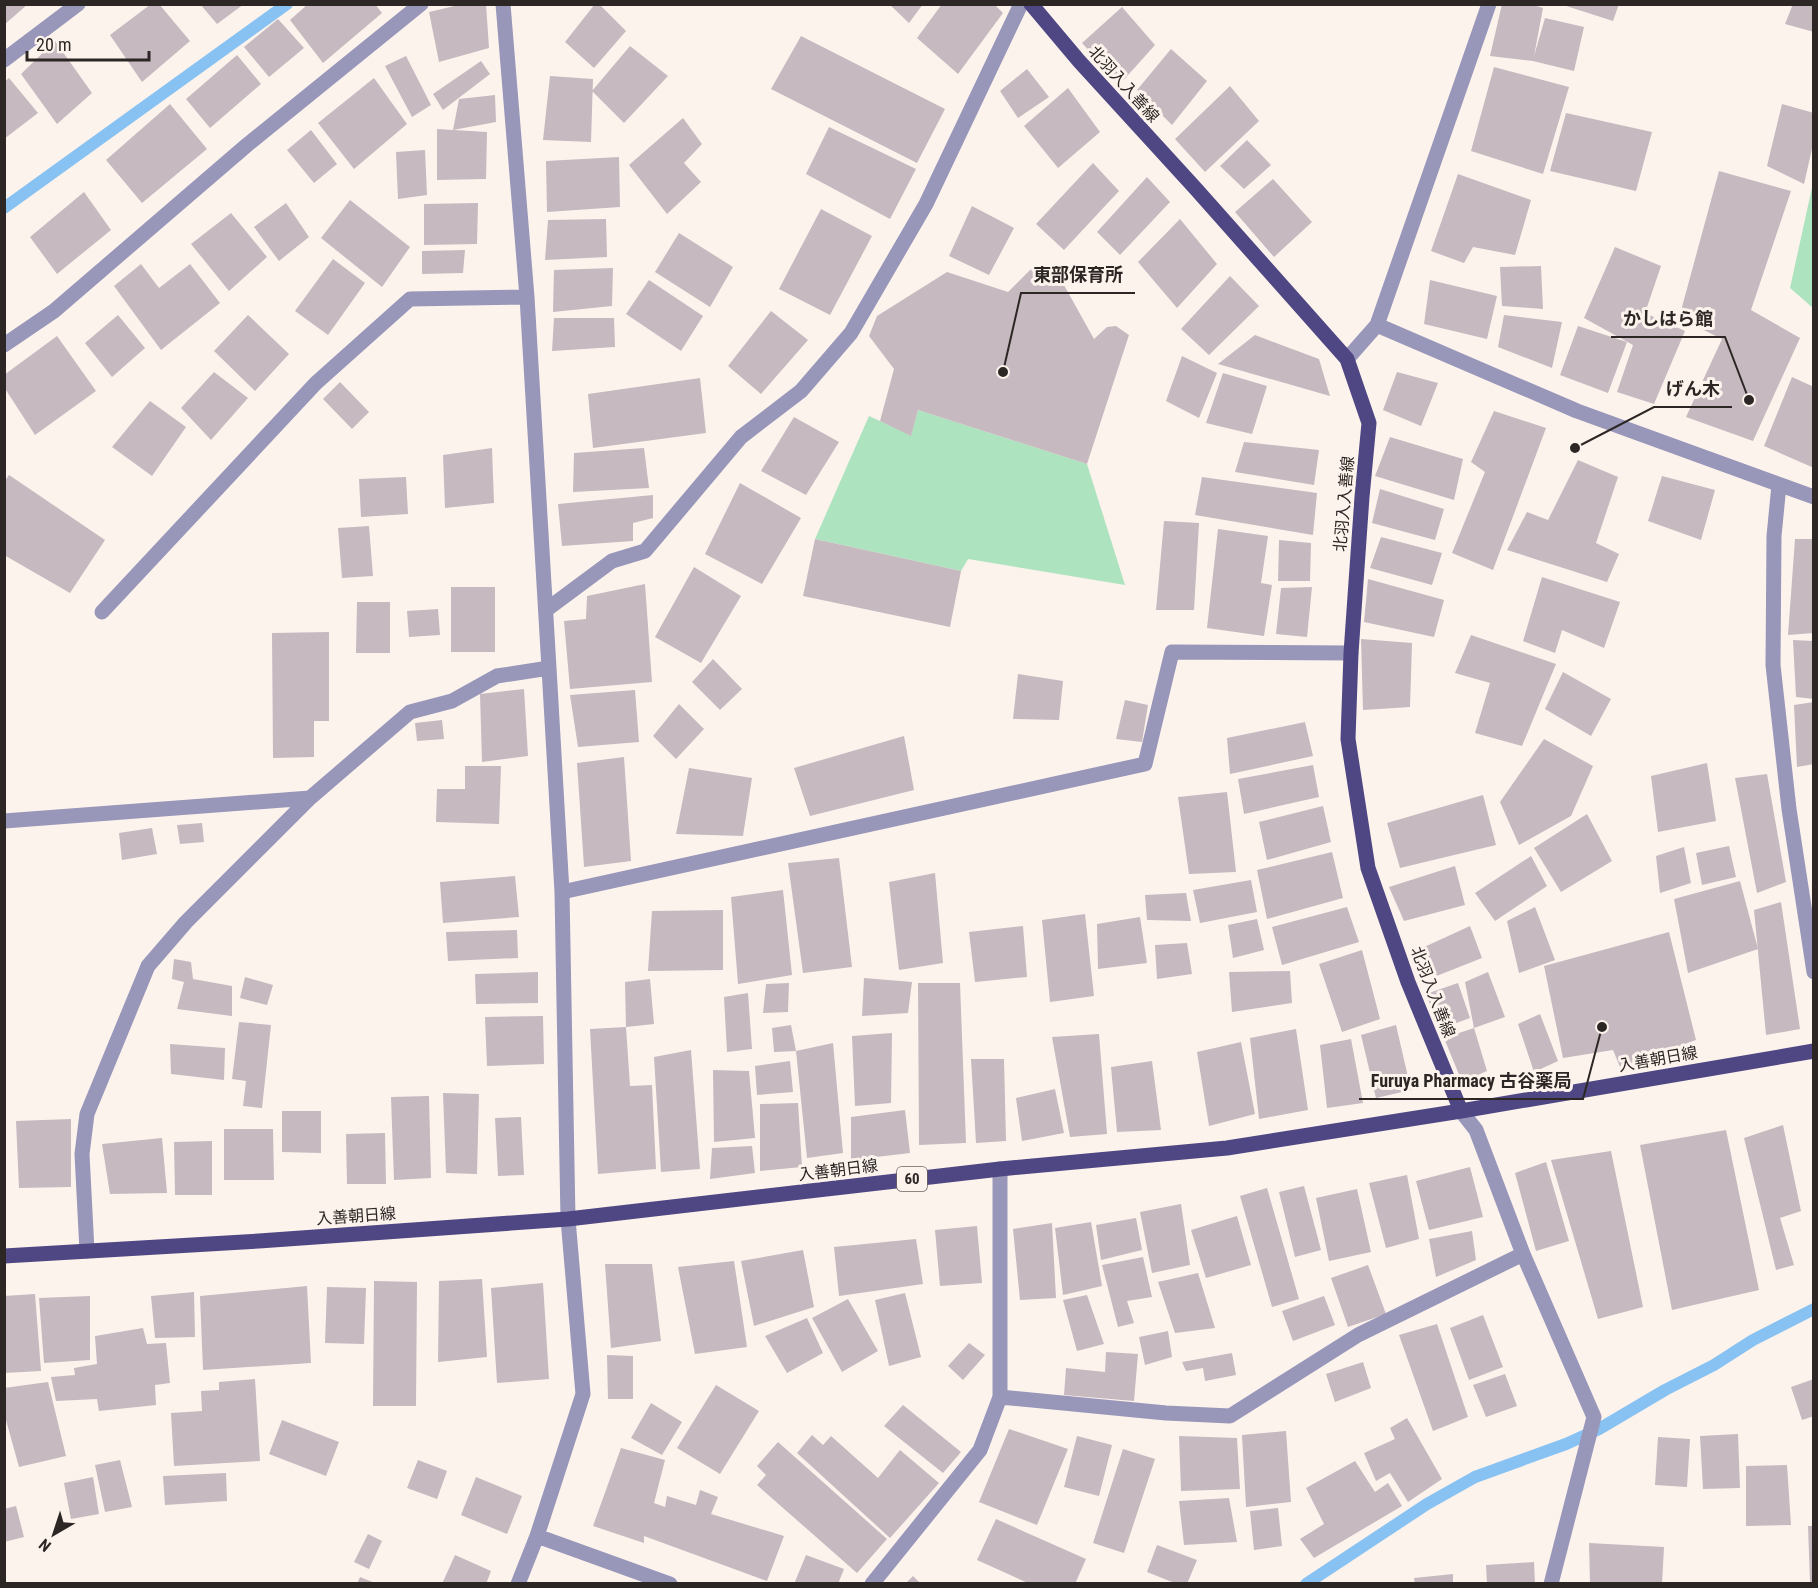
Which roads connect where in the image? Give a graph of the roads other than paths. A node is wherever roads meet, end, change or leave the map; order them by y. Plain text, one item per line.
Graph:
1 (78, 4) edge
2 (421, 4) edge
3 (503, 4) edge
4 (1021, 4) edge
5 (1031, 4) edge
6 (1489, 4) edge
7 (4, 60) edge
8 (527, 297) junction
9 (1377, 325) junction
10 (4, 345) edge
11 (1347, 359) junction
12 (1779, 485) junction
13 (1814, 497) edge
14 (546, 610) junction
15 (102, 612) dead end
16 (1351, 653) junction
17 (549, 668) junction
18 (310, 798) junction
19 (4, 821) edge
20 (562, 892) junction
21 (1814, 972) edge
22 (1814, 1051) edge
23 (1461, 1111) junction
24 (1000, 1169) junction
25 (568, 1219) junction
26 (87, 1251) junction
27 (1523, 1254) junction
28 (4, 1256) edge
29 (999, 1397) junction
30 (537, 1536) junction
31 (518, 1584) edge
32 (670, 1584) edge
33 (872, 1584) edge
34 (1551, 1584) edge

1 - 7 street
2 - 10 street
3 - 8 street
4 - 14 street
5 - 11 main road, 北羽入入善線
6 - 9 street
8 - 14 street
8 - 15 street
9 - 11 street
9 - 12 street
11 - 16 main road, 北羽入入善線
12 - 13 street
12 - 21 street
14 - 17 street
16 - 20 street
16 - 23 main road, 北羽入入善線
17 - 18 street
17 - 20 street
18 - 19 street
18 - 26 street
20 - 25 street
22 - 23 main road, 入善朝日線 / 60
23 - 24 main road, 入善朝日線 / 60
23 - 27 street
24 - 25 main road, 入善朝日線 / 60
24 - 29 street
25 - 26 main road, 入善朝日線 / 60
25 - 30 street
26 - 28 main road, 入善朝日線 / 60
27 - 29 street
27 - 34 street
29 - 33 street
30 - 31 street
30 - 32 street

